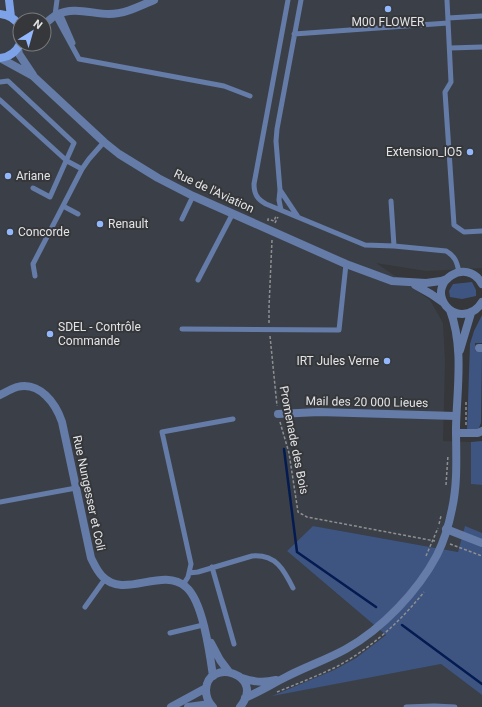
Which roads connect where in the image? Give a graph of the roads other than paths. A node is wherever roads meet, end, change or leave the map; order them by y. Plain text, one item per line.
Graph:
1 (9, 0) edge
2 (57, 0) edge
3 (154, 0) edge
4 (288, 0) edge
5 (300, 0) edge
6 (447, 0) edge
7 (0, 14) edge
8 (58, 14) junction
9 (482, 16) edge
10 (11, 17) joint
11 (52, 18) edge
12 (448, 21) junction
13 (294, 34) junction
14 (482, 47) edge
15 (450, 48) junction
16 (13, 52) edge
17 (19, 52) edge
18 (0, 58) edge
19 (33, 76) junction
20 (0, 82) edge
21 (250, 96) dead end
22 (0, 100) edge
23 (104, 142) junction
24 (67, 161) junction
25 (82, 169) junction
26 (33, 188) dead end
27 (280, 190) junction
28 (193, 196) junction
29 (391, 201) dead end
30 (63, 206) junction
31 (281, 210) junction
32 (232, 213) junction
33 (78, 214) dead end
34 (298, 217) junction
35 (182, 219) dead end
36 (482, 231) edge
37 (394, 246) junction
38 (346, 264) junction
39 (459, 272) junction
40 (35, 276) dead end
41 (479, 276) edge
42 (446, 279) junction
43 (198, 280) dead end
44 (411, 283) junction
45 (482, 284) edge
46 (482, 302) edge
47 (444, 303) junction
48 (450, 310) junction
49 (471, 313) junction
50 (182, 329) dead end
51 (458, 354) junction
52 (0, 395) edge
53 (278, 414) road end
54 (456, 416) junction
55 (233, 419) dead end
56 (482, 431) edge
57 (456, 433) junction
58 (76, 488) junction
59 (0, 502) edge
60 (446, 529) junction
61 (482, 543) edge
62 (212, 567) junction
63 (189, 573) junction
64 (105, 579) junction
65 (183, 585) junction
66 (293, 588) dead end
67 (85, 607) dead end
68 (204, 625) junction
69 (170, 633) dead end
70 (207, 637) junction
71 (234, 644) dead end
72 (229, 672) junction
73 (213, 676) junction
74 (287, 677) junction
75 (242, 678) junction
76 (206, 688) junction
77 (245, 698) junction
78 (212, 705) edge
79 (171, 707) edge
80 (188, 707) edge
81 (240, 707) edge
82 (406, 707) edge
83 (455, 707) edge

1 - 10 main road
2 - 8 lane
3 - 8 street
4 - 31 lane
5 - 13 lane
6 - 12 lane
7 - 10 main road
8 - 11 street
8 - 21 lane
9 - 12 lane
12 - 13 lane
12 - 15 lane
13 - 27 lane
14 - 15 lane
15 - 36 lane
16 - 18 main road
17 - 19 street, Rue de l'Aviation
18 - 19 street, Rue de l'Aviation
19 - 23 street, Rue de l'Aviation
20 - 24 lane
22 - 24 lane
23 - 25 lane
23 - 28 street, Rue de l'Aviation
24 - 25 lane
24 - 26 lane
25 - 30 lane
27 - 31 lane
27 - 34 lane
28 - 32 street, Rue de l'Aviation
28 - 35 lane
29 - 37 lane
30 - 33 lane
30 - 40 lane
31 - 34 lane
32 - 38 street, Rue de l'Aviation
32 - 43 lane
34 - 37 lane
37 - 39 lane
38 - 44 street, Rue de l'Aviation
38 - 50 lane
39 - 41 street
39 - 42 street, Rue de l'Aviation
41 - 45 street
42 - 44 street, Rue de l'Aviation
42 - 47 street
44 - 47 street, Rue de l'Aviation
46 - 49 street
47 - 48 street, Rue de l'Aviation
48 - 49 street
48 - 51 street
49 - 51 street
51 - 54 street
52 - 58 street, Rue Nungesser et Coli
53 - 54 street, Mail des 20 000 Lieues
54 - 57 street
55 - 63 lane
56 - 57 street
57 - 60 street
58 - 59 lane
58 - 64 street, Rue Nungesser et Coli
60 - 61 street
60 - 74 street
62 - 63 lane
62 - 66 lane
62 - 71 lane
63 - 65 lane
64 - 65 street
64 - 67 lane
65 - 68 street
68 - 69 lane
68 - 70 street
70 - 72 street
70 - 73 street
72 - 73 street
72 - 75 street
73 - 76 street
74 - 75 street
74 - 77 street
75 - 77 street
76 - 78 street
76 - 79 street
77 - 81 street
78 - 80 street
82 - 83 lane

